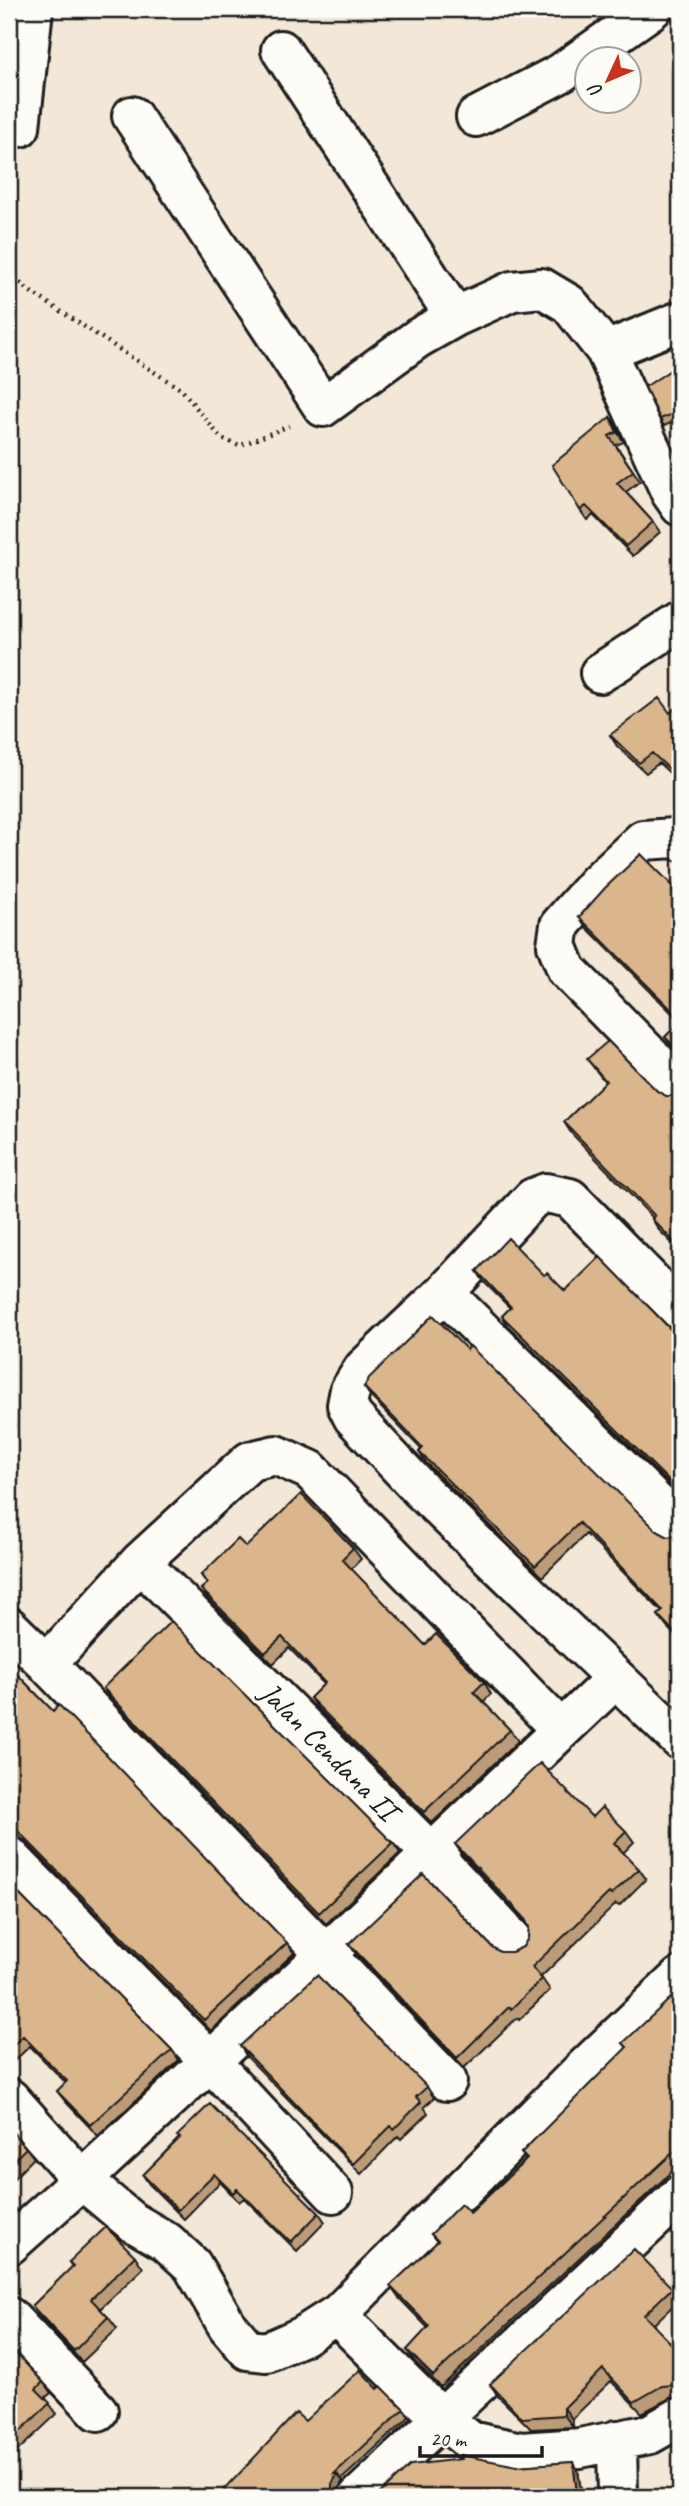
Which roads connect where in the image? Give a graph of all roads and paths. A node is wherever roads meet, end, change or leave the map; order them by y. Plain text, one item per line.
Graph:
1 (33, 9) edge
2 (652, 9) edge
3 (281, 50) dead end
4 (132, 116) dead end
5 (476, 117) dead end
6 (20, 127) dead end
7 (9, 274) edge
8 (455, 317) junction
9 (680, 321) edge
10 (606, 351) junction
11 (323, 407) junction
12 (680, 506) edge
13 (680, 621) edge
14 (600, 673) dead end
15 (680, 841) edge
16 (680, 1086) edge
17 (444, 1293) junction
18 (680, 1310) edge
19 (680, 1526) edge
20 (140, 1562) junction
21 (9, 1627) edge
22 (47, 1664) junction
23 (615, 1679) junction
24 (561, 1730) junction
25 (680, 1740) edge
26 (432, 1854) junction
27 (9, 1856) edge
28 (515, 1942) dead end
29 (326, 1954) junction
30 (680, 1977) edge
31 (210, 2062) junction
32 (447, 2081) dead end
33 (9, 2098) edge
34 (82, 2180) junction
35 (333, 2193) dead end
36 (680, 2195) edge
37 (9, 2245) edge
38 (339, 2313) junction
39 (9, 2317) edge
40 (98, 2411) dead end
41 (680, 2417) edge
42 (441, 2418) junction
43 (617, 2440) junction
44 (358, 2497) edge
45 (618, 2497) edge

1 - 6 street
2 - 5 street
3 - 8 street
4 - 11 street
7 - 11 path
8 - 10 street
8 - 11 street
9 - 10 street
10 - 12 street
13 - 14 street
15 - 16 street
17 - 18 street
17 - 19 street
17 - 23 street
20 - 22 street
20 - 24 street
20 - 26 street, Jalan Cendana II
21 - 22 street
22 - 29 street
23 - 24 street
23 - 25 street
24 - 26 street
26 - 28 street, Jalan Cendana II
26 - 29 street
27 - 31 street
29 - 31 street
29 - 32 street
30 - 38 street
31 - 34 street
31 - 35 street
33 - 34 street
34 - 37 street
34 - 38 street
36 - 42 street
38 - 42 street
39 - 40 street
41 - 43 street
42 - 43 street
42 - 44 street
43 - 45 street

